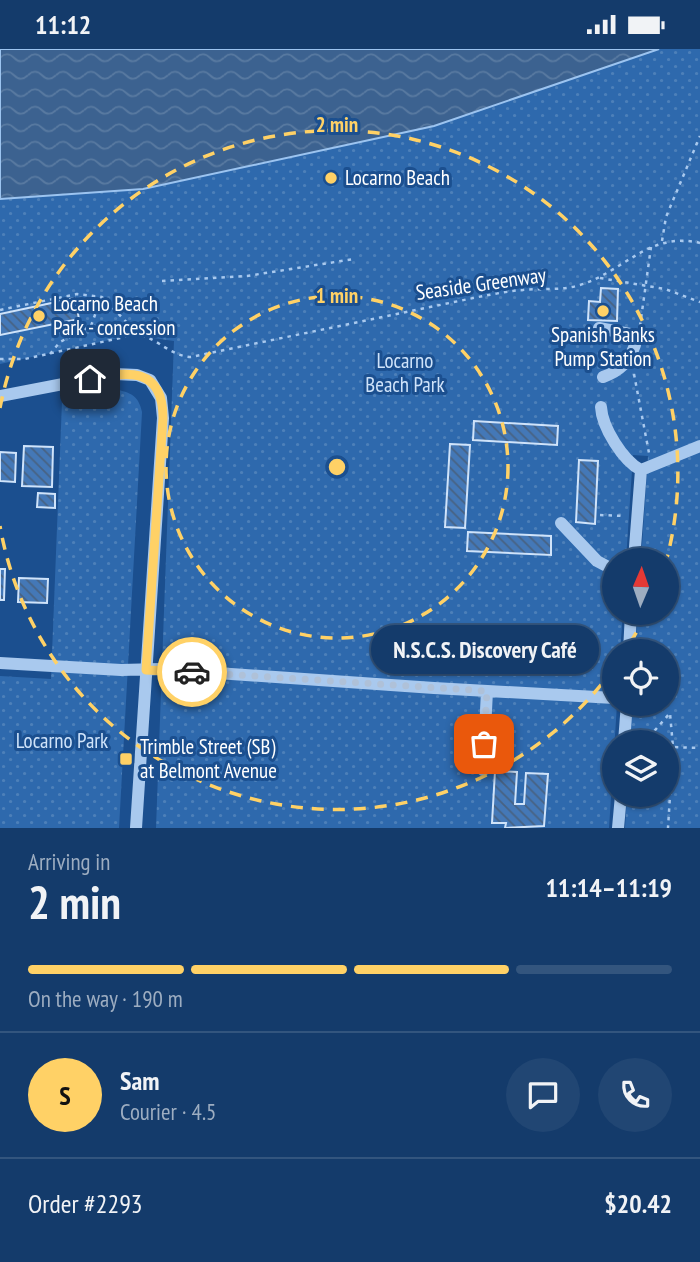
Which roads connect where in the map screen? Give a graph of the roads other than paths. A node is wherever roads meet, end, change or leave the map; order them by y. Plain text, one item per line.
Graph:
1 (599, 328) dead end
2 (603, 377) dead end
3 (0, 397) edge
4 (601, 407) dead end
5 (700, 446) edge
6 (641, 470) junction
7 (561, 523) dead end
8 (635, 548) edge
9 (602, 564) edge
10 (0, 663) edge
11 (146, 670) junction
12 (487, 691) junction
13 (602, 697) edge
14 (483, 770) dead end
15 (620, 807) edge
16 (136, 828) edge
17 (618, 828) edge

1 - 2 street
3 - 11 street
4 - 6 street
5 - 6 street
6 - 8 street
7 - 9 street
10 - 11 street
11 - 12 street
11 - 16 street
12 - 13 street
12 - 14 street
15 - 17 street

